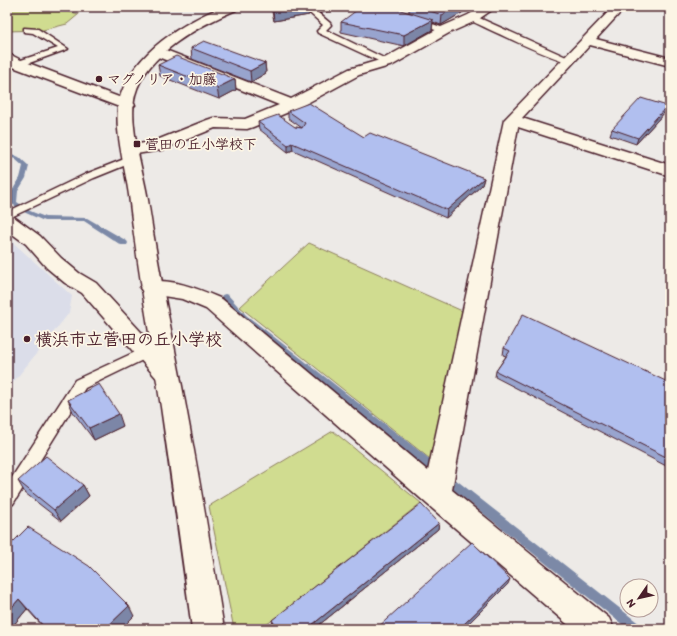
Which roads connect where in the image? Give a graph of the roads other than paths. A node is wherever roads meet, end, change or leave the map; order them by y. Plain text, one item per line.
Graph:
1 (232, 7) edge
2 (310, 7) edge
3 (490, 7) edge
4 (622, 7) edge
5 (472, 18) junction
6 (409, 19) edge
7 (27, 30) dead end
8 (445, 30) junction
9 (588, 41) junction
10 (158, 52) junction
11 (13, 60) edge
12 (569, 60) junction
13 (388, 62) junction
14 (670, 62) edge
15 (127, 105) junction
16 (293, 105) junction
17 (512, 120) junction
18 (131, 154) junction
19 (670, 171) edge
20 (7, 217) edge
21 (151, 288) junction
22 (146, 352) junction
23 (168, 376) junction
24 (437, 495) junction
25 (7, 499) edge
26 (208, 629) edge
27 (598, 629) edge

1 - 10 street
2 - 13 lane
3 - 5 street
4 - 9 street
5 - 8 street
5 - 12 lane
6 - 8 lane
7 - 11 lane
8 - 13 street
9 - 12 street
9 - 14 street
10 - 15 street
10 - 16 street
11 - 15 street
12 - 17 street
13 - 16 street
15 - 18 street
16 - 18 street
17 - 19 street
17 - 24 street
18 - 20 lane
18 - 21 street
20 - 22 street
21 - 23 street
21 - 24 street
22 - 23 street
22 - 25 lane
23 - 26 street
24 - 27 street

